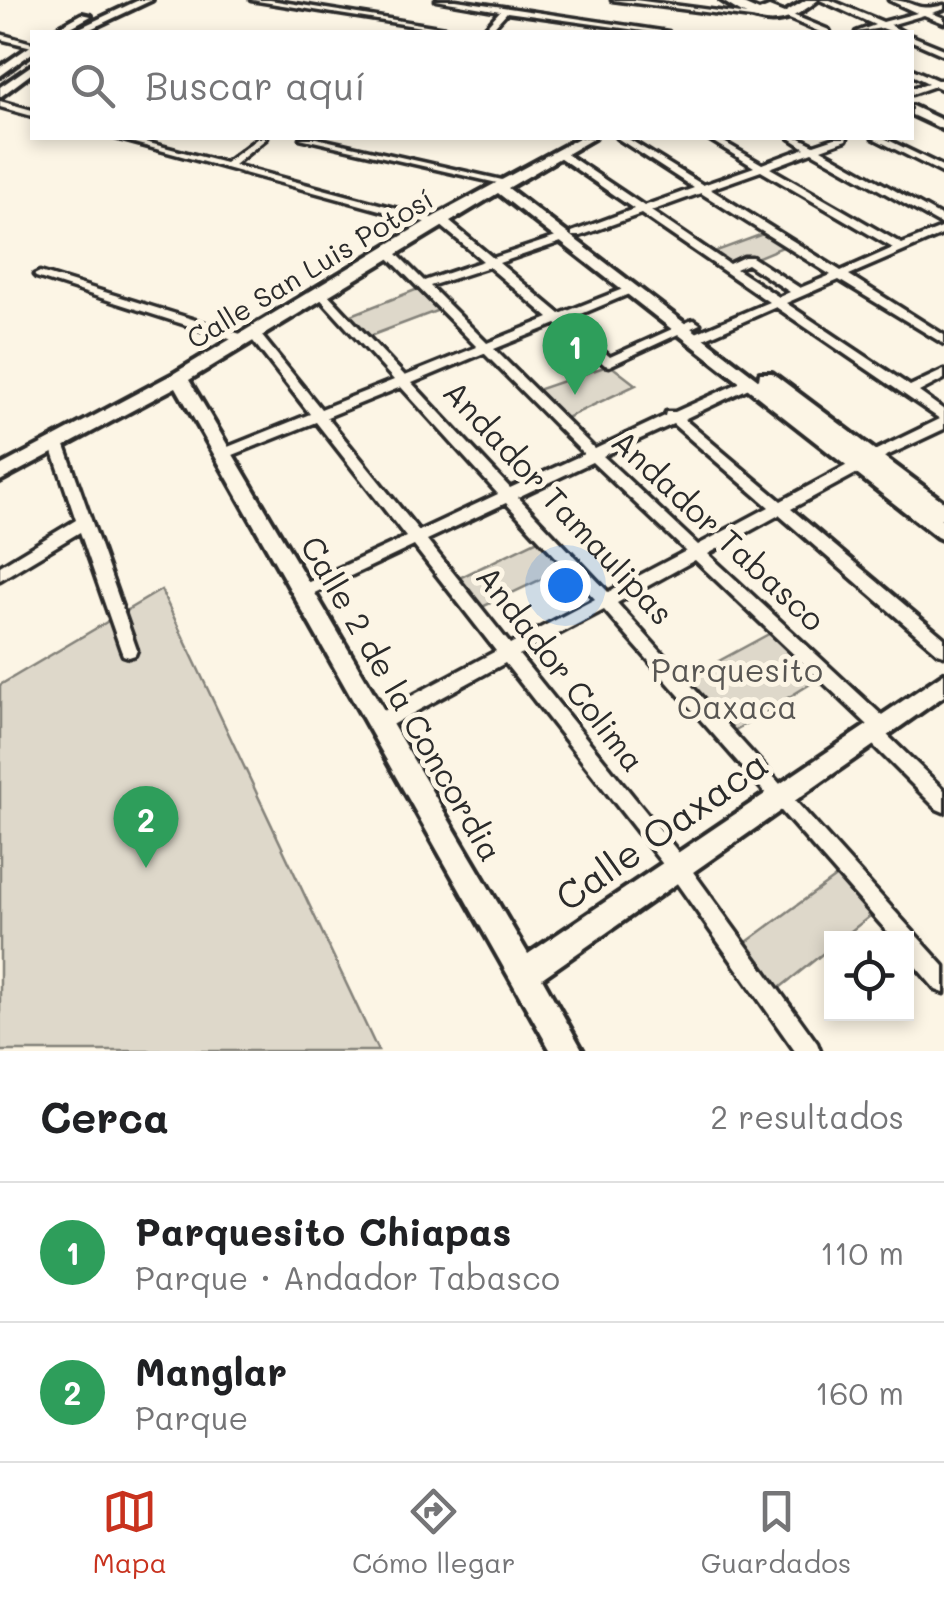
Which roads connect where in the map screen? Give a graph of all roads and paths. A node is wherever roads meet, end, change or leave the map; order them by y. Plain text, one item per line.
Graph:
1 (120, 0) edge
2 (146, 0) edge
3 (255, 0) edge
4 (332, 0) edge
5 (440, 0) edge
6 (616, 0) edge
7 (726, 0) edge
8 (741, 0) edge
9 (800, 0) edge
10 (813, 0) edge
11 (824, 0) edge
12 (893, 0) edge
13 (944, 7) edge
14 (319, 10) junction
15 (506, 10) junction
16 (924, 13) junction
17 (772, 16) junction
18 (944, 21) edge
19 (883, 26) junction
20 (59, 30) edge
21 (80, 30) edge
22 (453, 30) edge
23 (486, 30) edge
24 (650, 30) edge
25 (758, 30) edge
26 (819, 30) edge
27 (868, 30) edge
28 (894, 30) edge
29 (0, 36) edge
30 (914, 39) edge
31 (30, 45) edge
32 (30, 48) edge
33 (944, 52) edge
34 (30, 70) edge
35 (0, 73) edge
36 (914, 73) edge
37 (941, 83) edge
38 (914, 90) edge
39 (0, 94) edge
40 (0, 104) edge
41 (30, 112) edge
42 (914, 112) edge
43 (944, 126) edge
44 (129, 140) edge
45 (260, 140) edge
46 (314, 140) edge
47 (584, 140) edge
48 (624, 140) edge
49 (714, 140) edge
50 (798, 140) edge
51 (837, 140) edge
52 (882, 140) edge
53 (813, 148) junction
54 (559, 153) junction
55 (227, 166) junction
56 (761, 167) junction
57 (944, 171) edge
58 (497, 182) junction
59 (702, 189) junction
60 (645, 209) junction
61 (437, 221) junction
62 (944, 226) edge
63 (571, 235) junction
64 (901, 248) junction
65 (388, 251) junction
66 (491, 262) junction
67 (729, 268) junction
68 (40, 275) dead end
69 (839, 276) junction
70 (423, 286) junction
71 (632, 289) junction
72 (320, 292) junction
73 (798, 293) junction
74 (780, 302) junction
75 (558, 319) junction
76 (694, 331) junction
77 (248, 336) junction
78 (944, 340) edge
79 (486, 348) junction
80 (944, 374) edge
81 (178, 378) junction
82 (400, 382) junction
83 (750, 382) junction
84 (910, 392) junction
85 (322, 415) junction
86 (672, 415) junction
87 (944, 420) edge
88 (57, 443) junction
89 (222, 454) junction
90 (592, 454) junction
91 (866, 462) junction
92 (0, 474) edge
93 (507, 493) junction
94 (781, 508) junction
95 (944, 512) edge
96 (82, 524) junction
97 (944, 532) edge
98 (417, 537) junction
99 (697, 552) junction
100 (0, 574) edge
101 (302, 592) junction
102 (606, 601) junction
103 (944, 648) edge
104 (129, 650) dead end
105 (509, 654) junction
106 (944, 683) edge
107 (378, 723) junction
108 (876, 729) junction
109 (781, 794) junction
110 (944, 803) edge
111 (676, 865) junction
112 (899, 931) edge
113 (914, 948) edge
114 (523, 974) junction
115 (944, 982) edge
116 (568, 1051) edge
117 (808, 1051) edge

1 - 20 main road
2 - 21 main road
3 - 14 street
4 - 14 street
5 - 15 street
6 - 17 street
7 - 17 main road
8 - 17 main road
9 - 17 main road
10 - 17 main road
11 - 19 street
12 - 16 street
13 - 16 street
14 - 22 street
15 - 23 street
15 - 24 street
16 - 18 street
16 - 19 street
17 - 25 main road
17 - 26 street
19 - 27 street
19 - 28 street
29 - 31 street
30 - 33 street
32 - 35 main road
34 - 39 main road
36 - 37 street
37 - 38 street
40 - 41 street
42 - 43 main road
44 - 55 street
45 - 55 street
46 - 58 street
47 - 54 main road, Calle San Luis Potosí
48 - 59 street
49 - 56 street
50 - 53 street
51 - 53 street
52 - 57 street
53 - 56 street
53 - 62 street
54 - 58 main road, Calle San Luis Potosí
54 - 60 street
55 - 61 street
56 - 59 street
56 - 64 street
58 - 61 main road, Calle San Luis Potosí
58 - 63 main road
59 - 60 street
59 - 69 street
60 - 63 street
60 - 67 street
61 - 65 main road, Calle San Luis Potosí
61 - 66 street
62 - 64 street
63 - 66 street
63 - 71 main road
63 - 76 main road
64 - 69 street
65 - 70 street, Andador Tabasco
65 - 72 main road, Calle San Luis Potosí
66 - 70 street
66 - 75 street
67 - 73 street
67 - 74 street
68 - 77 street
69 - 73 street
69 - 78 street
70 - 79 street, Andador Tabasco
71 - 75 street
71 - 76 main road
72 - 77 main road, Calle San Luis Potosí
72 - 82 street, Andador Tamaulipas
73 - 74 street
74 - 76 street
74 - 84 street
75 - 76 street
75 - 79 street
76 - 83 main road
76 - 91 main road
77 - 81 main road, Calle San Luis Potosí
77 - 85 street, Andador Colima
79 - 82 street
79 - 90 street, Andador Tabasco
80 - 84 street
81 - 88 main road, Calle San Luis Potosí
81 - 89 main road, Calle 2 de la Concordia
82 - 85 street
82 - 93 street, Andador Tamaulipas
83 - 86 street
83 - 91 main road
84 - 87 street
85 - 89 street
85 - 98 street, Andador Colima
86 - 90 street
86 - 94 street
87 - 91 street
88 - 92 main road, Calle San Luis Potosí
88 - 96 street
89 - 101 main road, Calle 2 de la Concordia
90 - 93 street
90 - 99 street, Andador Tabasco
91 - 94 street
91 - 95 main road
91 - 97 main road
93 - 98 street
93 - 102 street, Andador Tamaulipas
94 - 99 street
94 - 103 street
96 - 100 street
96 - 104 street
98 - 101 street
98 - 105 street, Andador Colima
99 - 102 street
99 - 108 street, Andador Tabasco
101 - 107 main road, Calle 2 de la Concordia
102 - 105 street
102 - 109 street, Andador Tamaulipas
105 - 107 street
105 - 111 street, Andador Colima
106 - 108 main road, Calle Oaxaca
107 - 114 main road, Calle 2 de la Concordia
108 - 109 main road, Calle Oaxaca
108 - 110 street, Andador Tabasco
109 - 111 main road, Calle Oaxaca
109 - 112 street, Andador Tamaulipas
111 - 114 main road, Calle Oaxaca
111 - 117 street, Andador Colima
113 - 115 street, Andador Tamaulipas
114 - 116 main road, Calle 2 de la Concordia

